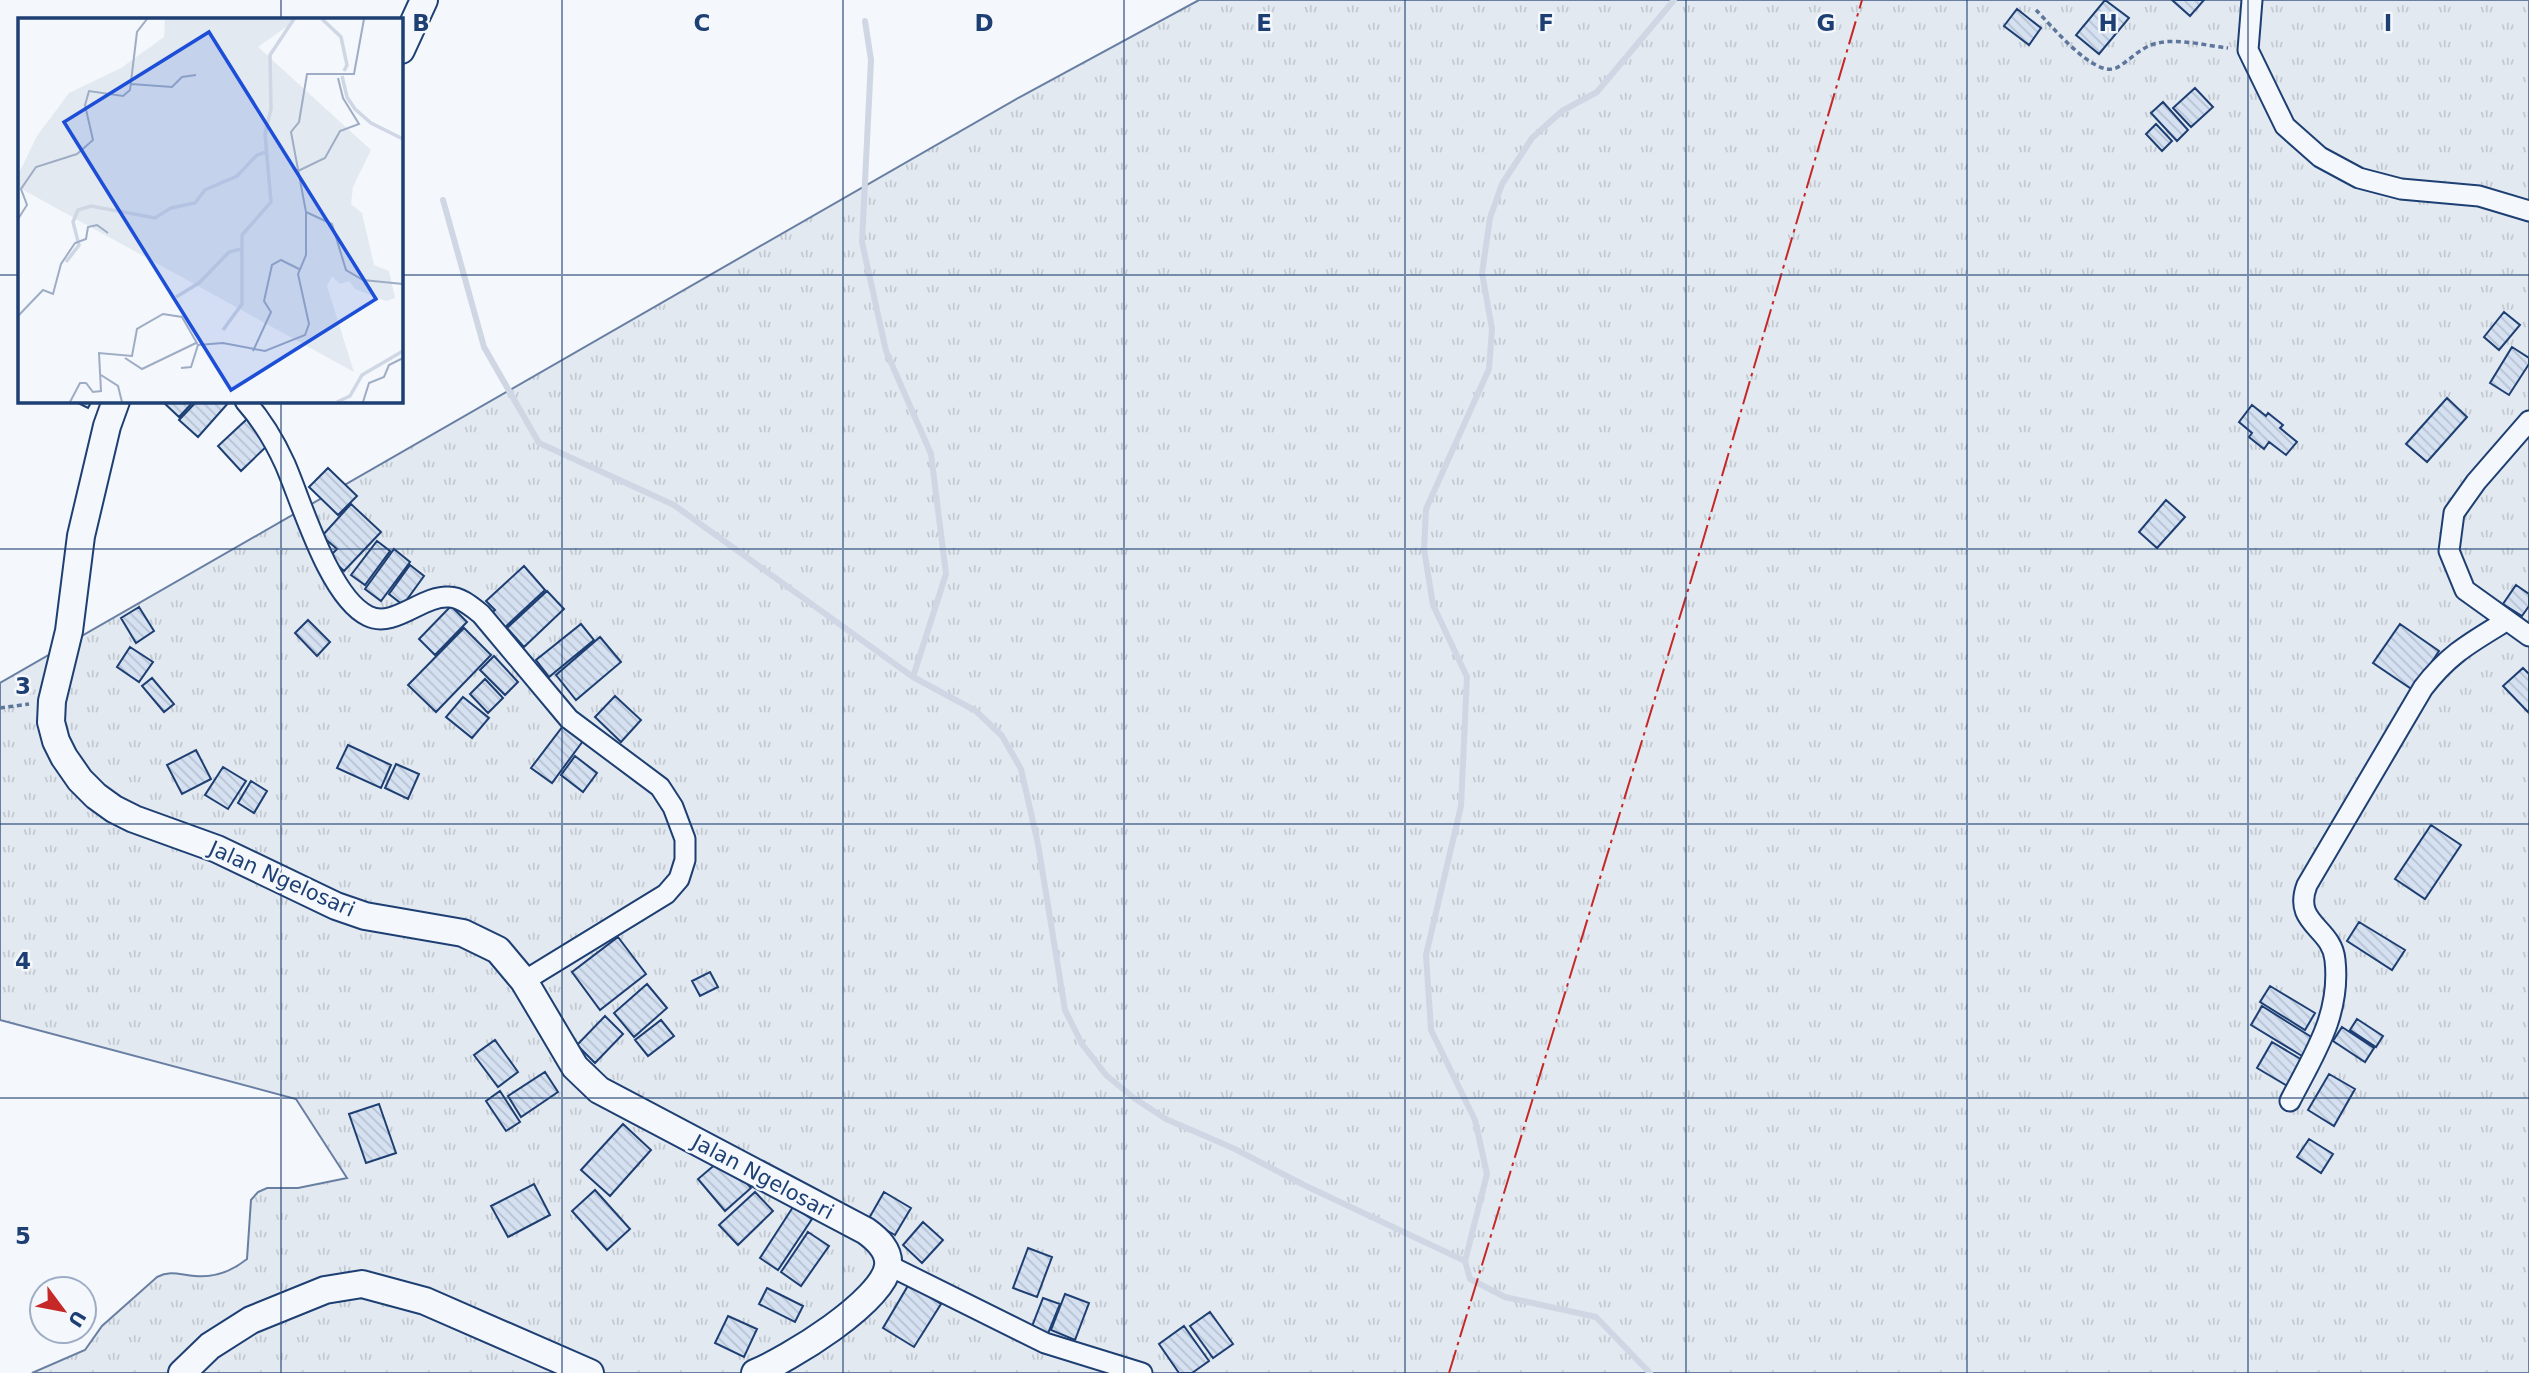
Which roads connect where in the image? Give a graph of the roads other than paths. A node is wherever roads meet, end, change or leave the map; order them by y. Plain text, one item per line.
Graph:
1 (424, 0) edge
2 (2252, 0) edge
3 (402, 48) edge
4 (2529, 211) edge
5 (116, 402) edge
6 (247, 402) edge
7 (2529, 421) edge
8 (2506, 621) junction
9 (2529, 636) edge
10 (524, 981) junction
11 (2290, 1101) dead end
12 (888, 1265) junction
13 (183, 1373) edge
14 (590, 1373) edge
15 (755, 1373) edge
16 (1142, 1373) edge

1 - 3 street
2 - 4 street
5 - 10 street, Jalan Ngelosari
6 - 10 street
7 - 8 street
8 - 9 street
8 - 11 street
10 - 12 street, Jalan Ngelosari
12 - 15 street
12 - 16 street
13 - 14 street

